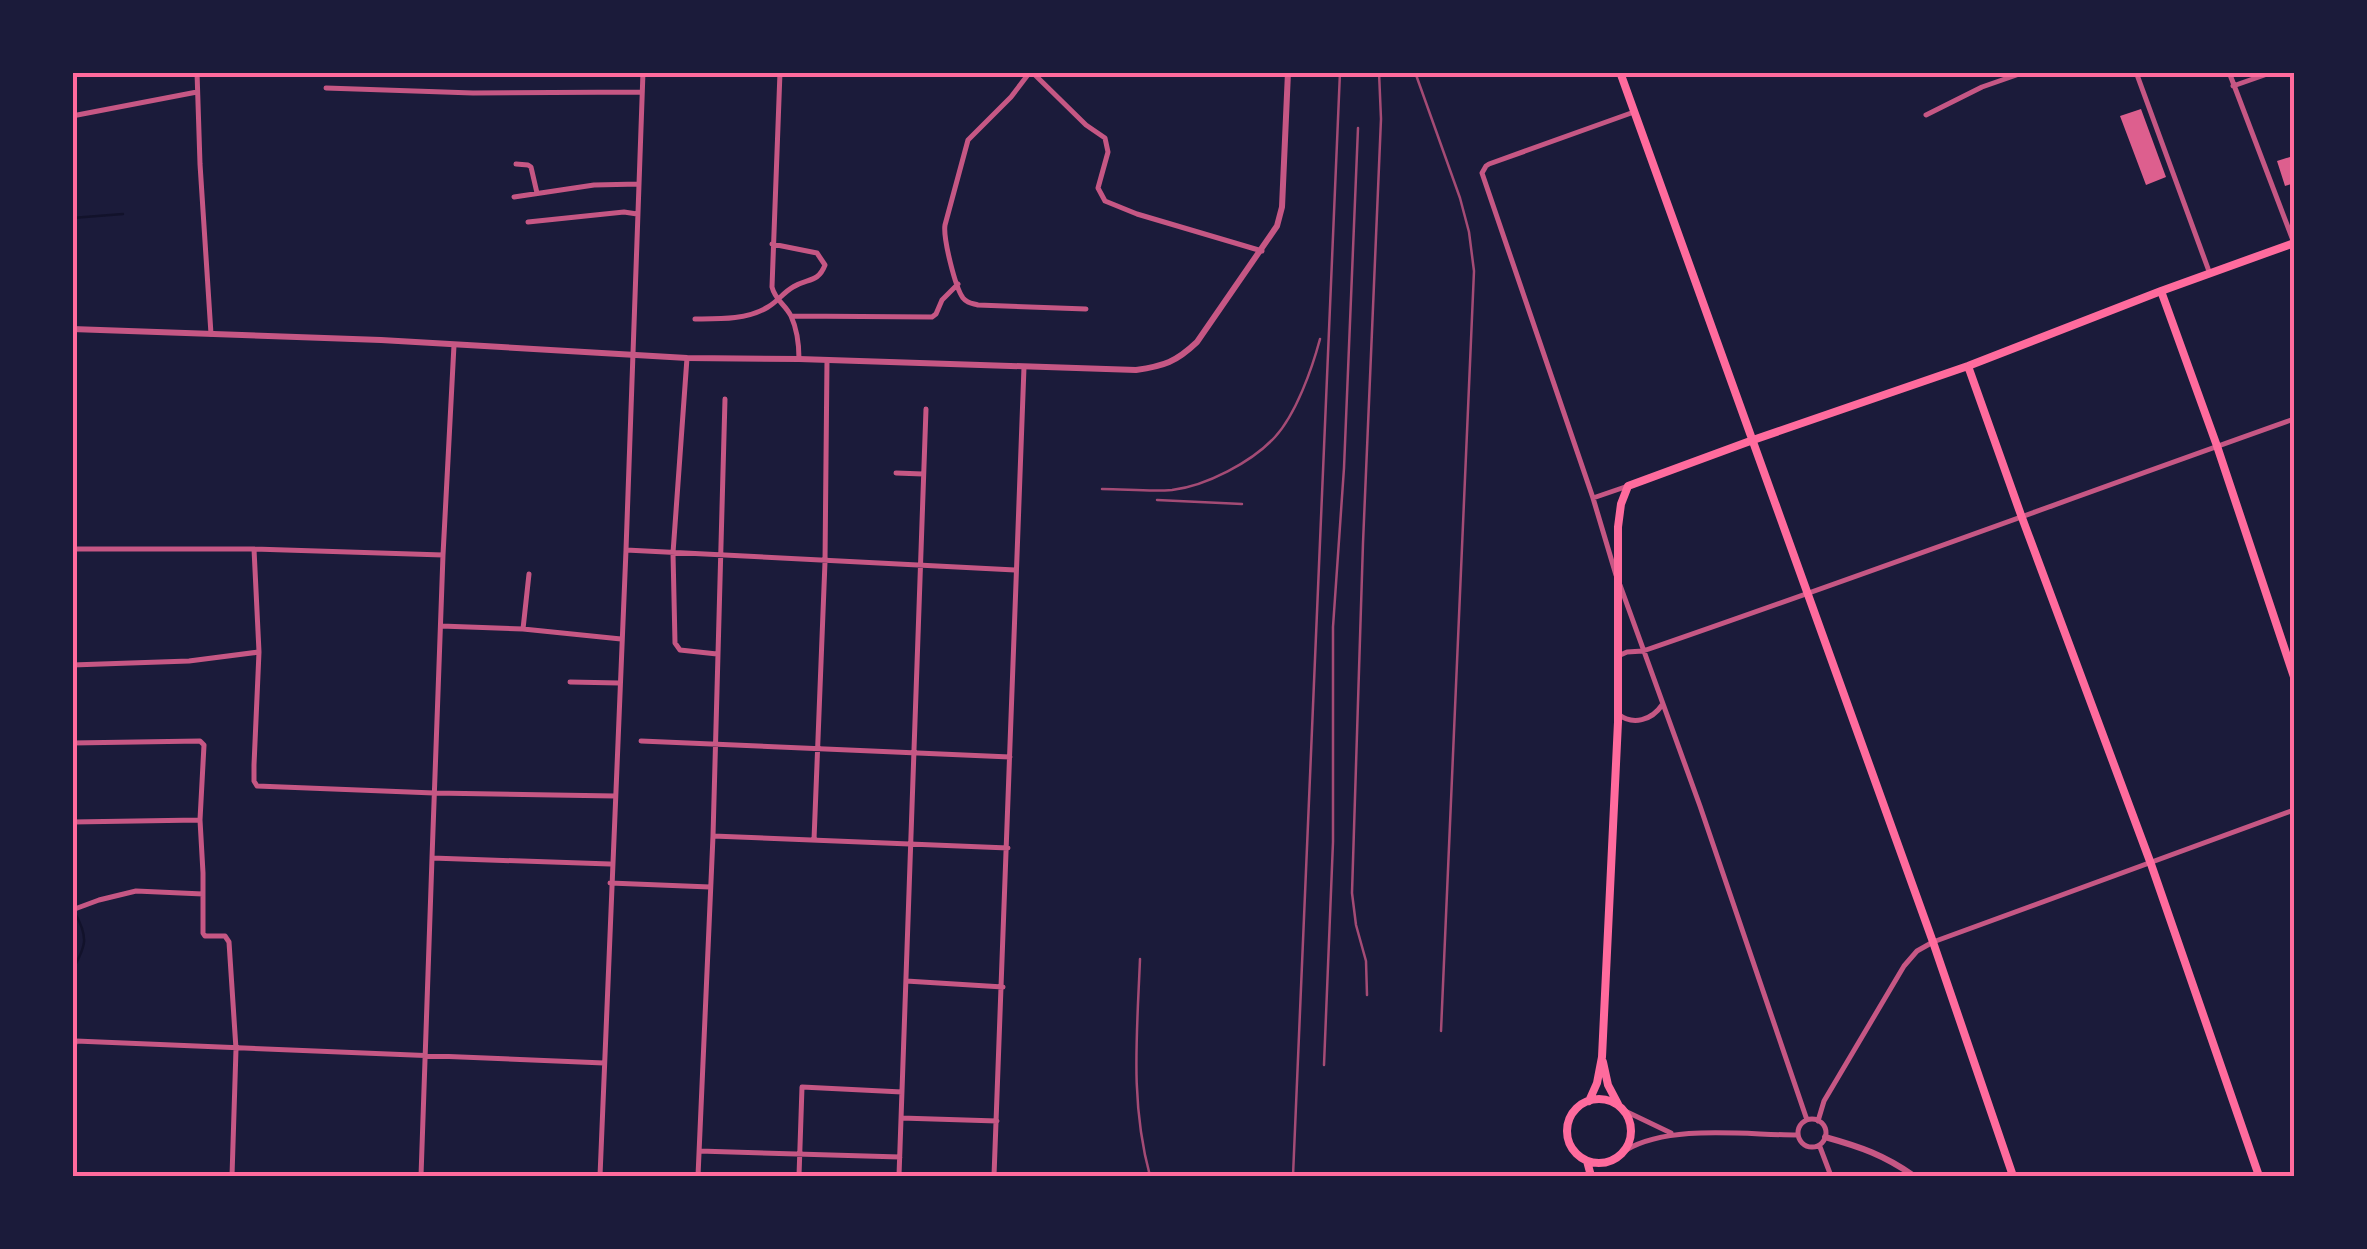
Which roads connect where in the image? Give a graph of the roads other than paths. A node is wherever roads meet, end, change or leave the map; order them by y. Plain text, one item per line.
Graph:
1 (197, 72) edge
2 (642, 72) edge
3 (780, 72) edge
4 (1031, 72) edge
5 (1288, 72) edge
6 (1620, 72) edge
7 (2025, 72) edge
8 (2136, 72) edge
9 (2229, 72) edge
10 (2273, 72) edge
11 (2233, 86) junction
12 (326, 88) dead end
13 (197, 92) junction
14 (642, 92) junction
15 (1635, 112) junction
16 (1926, 115) dead end
17 (72, 116) edge
18 (516, 164) dead end
19 (638, 184) junction
20 (536, 193) junction
21 (514, 197) dead end
22 (638, 214) junction
23 (528, 222) dead end
24 (2294, 243) edge
25 (772, 244) junction
26 (1262, 251) junction
27 (2210, 274) junction
28 (958, 284) junction
29 (2161, 290) junction
30 (778, 300) junction
31 (1086, 309) dead end
32 (791, 316) junction
33 (695, 319) dead end
34 (72, 330) edge
35 (211, 335) junction
36 (454, 344) junction
37 (633, 355) junction
38 (688, 358) junction
39 (799, 359) junction
40 (827, 360) junction
41 (1968, 366) junction
42 (1024, 367) junction
43 (725, 399) dead end
44 (926, 409) dead end
45 (2294, 419) edge
46 (1753, 440) junction
47 (2217, 446) junction
48 (896, 472) dead end
49 (924, 474) junction
50 (1628, 486) junction
51 (1593, 498) junction
52 (2020, 516) junction
53 (72, 549) edge
54 (254, 549) junction
55 (626, 550) junction
56 (673, 553) junction
57 (443, 555) junction
58 (722, 556) junction
59 (824, 562) junction
60 (922, 566) junction
61 (1015, 570) junction
62 (529, 574) dead end
63 (1616, 576) junction
64 (1806, 595) junction
65 (441, 626) junction
66 (522, 629) junction
67 (620, 638) junction
68 (1643, 651) junction
69 (259, 652) junction
70 (717, 654) junction
71 (1618, 656) junction
72 (72, 665) edge
73 (2294, 678) edge
74 (570, 682) dead end
75 (619, 683) junction
76 (1663, 705) junction
77 (1618, 714) junction
78 (641, 741) dead end
79 (72, 743) edge
80 (714, 744) junction
81 (816, 750) junction
82 (914, 754) junction
83 (1010, 757) junction
84 (434, 793) junction
85 (615, 796) junction
86 (2294, 810) edge
87 (200, 820) junction
88 (72, 822) edge
89 (712, 836) junction
90 (814, 840) junction
91 (911, 844) junction
92 (1008, 848) junction
93 (432, 858) junction
94 (611, 864) junction
95 (2150, 864) junction
96 (610, 883) junction
97 (710, 887) junction
98 (203, 894) junction
99 (72, 910) edge
100 (1932, 942) junction
101 (906, 981) junction
102 (1003, 987) junction
103 (236, 1049) junction
104 (72, 1050) edge
105 (425, 1056) junction
106 (1602, 1057) junction
107 (604, 1063) junction
108 (902, 1092) junction
109 (1589, 1101) junction
110 (1621, 1107) junction
111 (901, 1118) junction
112 (1806, 1120) junction
113 (997, 1121) junction
114 (1818, 1121) junction
115 (1674, 1134) junction
116 (1797, 1135) junction
117 (1825, 1138) junction
118 (1820, 1145) junction
119 (1626, 1150) junction
120 (699, 1151) junction
121 (800, 1154) junction
122 (900, 1157) junction
123 (1587, 1162) junction
124 (1612, 1162) junction
125 (1606, 1173) dead end
126 (232, 1176) edge
127 (421, 1176) edge
128 (600, 1176) edge
129 (698, 1176) edge
130 (799, 1176) edge
131 (899, 1176) edge
132 (994, 1176) edge
133 (1591, 1176) edge
134 (1831, 1176) edge
135 (1914, 1176) edge
136 (2013, 1176) edge
137 (2259, 1176) edge

1 - 13 street
2 - 14 street
3 - 25 street
4 - 26 street
4 - 28 street
5 - 26 street
6 - 15 main road
7 - 16 street
8 - 27 street
9 - 11 street
10 - 11 street
11 - 24 street
12 - 14 street
13 - 17 street
13 - 35 street
14 - 19 street
15 - 46 main road
15 - 51 street
18 - 20 street
19 - 20 street
19 - 22 street
20 - 21 street
22 - 23 street
22 - 37 street
24 - 27 main road
25 - 30 street
25 - 30 street
26 - 42 street
27 - 29 main road
28 - 31 street
28 - 32 street
29 - 41 main road
29 - 47 main road
30 - 32 street
30 - 33 street
32 - 39 street
34 - 35 street
35 - 36 street
36 - 37 street
36 - 57 street
37 - 38 street
37 - 55 street
38 - 39 street
38 - 56 street
39 - 40 street
40 - 42 street
40 - 59 street
41 - 46 main road
41 - 52 main road
42 - 61 street
43 - 58 street
44 - 49 street
45 - 47 street
46 - 50 main road
46 - 64 main road
47 - 52 street
47 - 73 main road
48 - 49 street
49 - 60 street
50 - 51 street
50 - 63 main road
51 - 63 street
52 - 64 street
52 - 95 main road
53 - 54 street
54 - 57 street
54 - 69 street
55 - 56 street
55 - 67 street
56 - 58 street
56 - 70 street
57 - 65 street
58 - 59 street
58 - 70 street
59 - 60 street
59 - 81 street
60 - 61 street
60 - 82 street
61 - 83 street
62 - 66 street
63 - 68 street
63 - 71 main road
64 - 68 street
64 - 100 main road
65 - 66 street
65 - 84 street
66 - 67 street
67 - 75 street
68 - 71 street
68 - 76 street
69 - 72 street
69 - 84 street
70 - 80 street
71 - 77 main road
74 - 75 street
75 - 85 street
76 - 77 street
76 - 112 street
77 - 106 main road
78 - 80 street
79 - 87 street
80 - 81 street
80 - 89 street
81 - 82 street
81 - 90 street
82 - 83 street
82 - 91 street
83 - 92 street
84 - 85 street
84 - 93 street
85 - 94 street
86 - 95 street
87 - 88 street
87 - 98 street
89 - 90 street
89 - 97 street
90 - 91 street
91 - 92 street
91 - 101 street
92 - 102 street
93 - 94 street
93 - 105 street
94 - 96 street
95 - 100 street
95 - 137 main road
96 - 97 street
96 - 107 street
97 - 120 street
98 - 99 street
98 - 103 street
100 - 114 street
100 - 136 main road
101 - 102 street
101 - 108 street
102 - 113 street
103 - 104 street
103 - 105 street
103 - 126 street
105 - 107 street
105 - 127 street
106 - 109 main road
106 - 110 main road
107 - 128 street
108 - 111 street
108 - 121 street
109 - 110 main road
109 - 123 main road
110 - 115 street
110 - 119 main road
111 - 113 street
111 - 122 street
112 - 114 street
112 - 116 street
113 - 132 street
114 - 117 street
115 - 116 street
115 - 119 street
116 - 118 street
117 - 118 street
117 - 135 street
118 - 134 street
119 - 124 main road
120 - 121 street
120 - 129 street
121 - 122 street
121 - 130 street
122 - 131 street
123 - 124 main road
123 - 133 main road
124 - 125 main road

